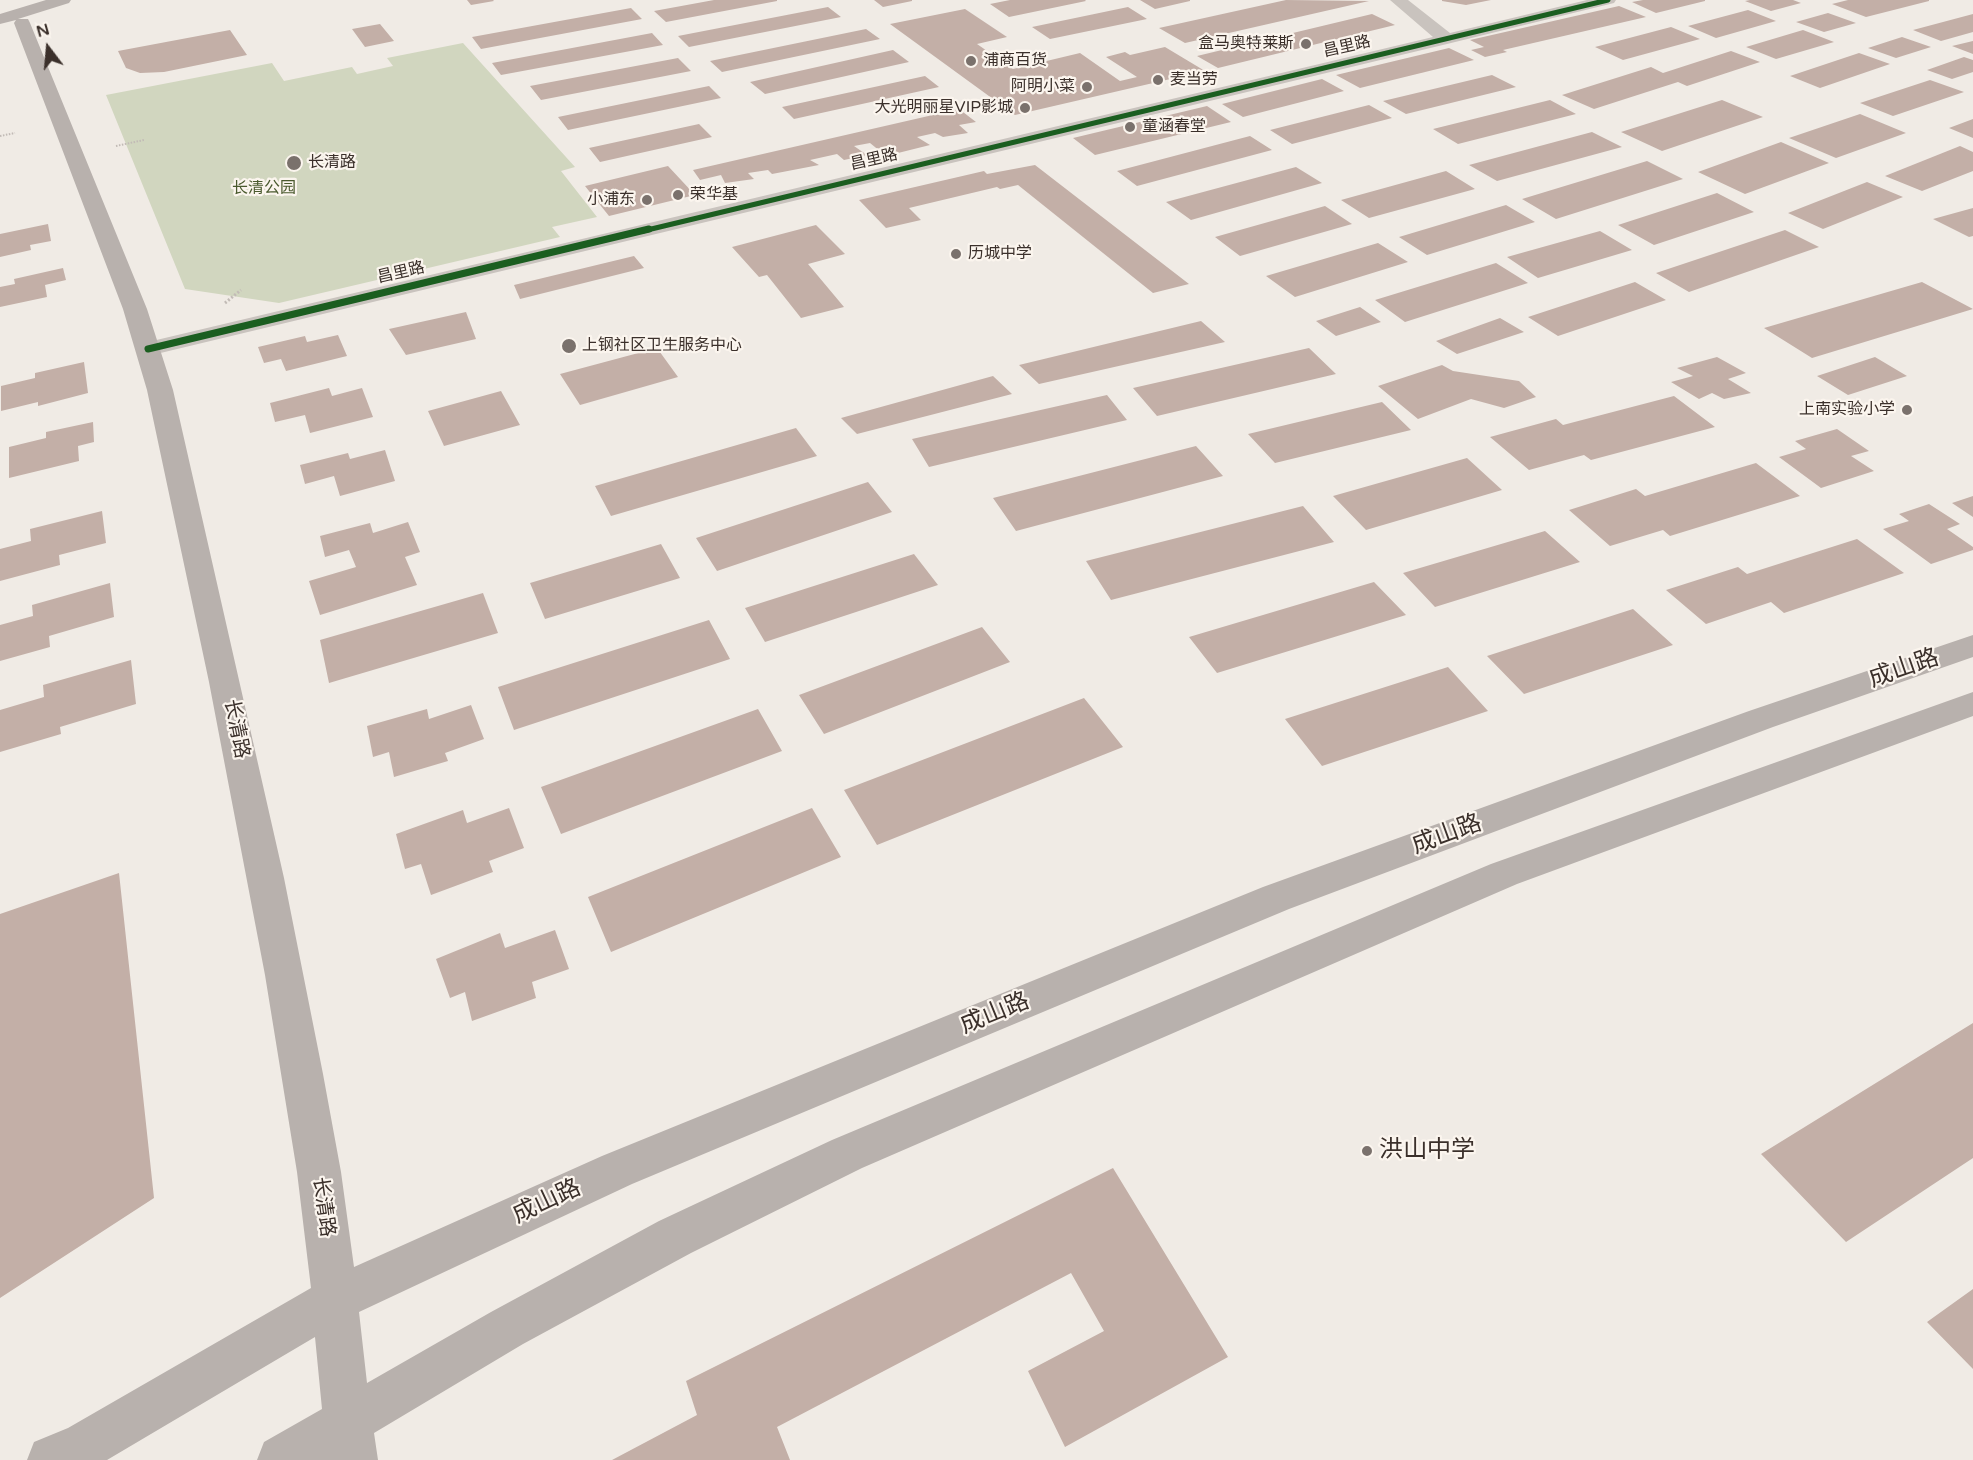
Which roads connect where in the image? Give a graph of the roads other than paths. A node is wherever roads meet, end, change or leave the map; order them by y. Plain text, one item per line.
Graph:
1 (7, 0) edge
2 (63, 0) edge
3 (1398, 0) edge
4 (1608, 0) edge
5 (0, 2) edge
6 (31, 4) edge
7 (0, 19) edge
8 (22, 23) junction
9 (0, 24) edge
10 (1447, 39) junction
11 (148, 349) junction
12 (1973, 646) edge
13 (1973, 704) edge
14 (335, 1299) junction
15 (350, 1440) edge
16 (52, 1460) edge
17 (282, 1460) edge

1 - 5 main road
2 - 6 main road
3 - 10 street
4 - 10 street, 昌里路
6 - 7 main road
6 - 8 main road
8 - 9 main road
8 - 11 main road, 长清路
10 - 11 street, 昌里路
11 - 14 main road, 长清路
12 - 14 main road, 成山路
13 - 15 main road
14 - 15 main road, 长清路
14 - 16 main road, 成山路
15 - 17 main road

